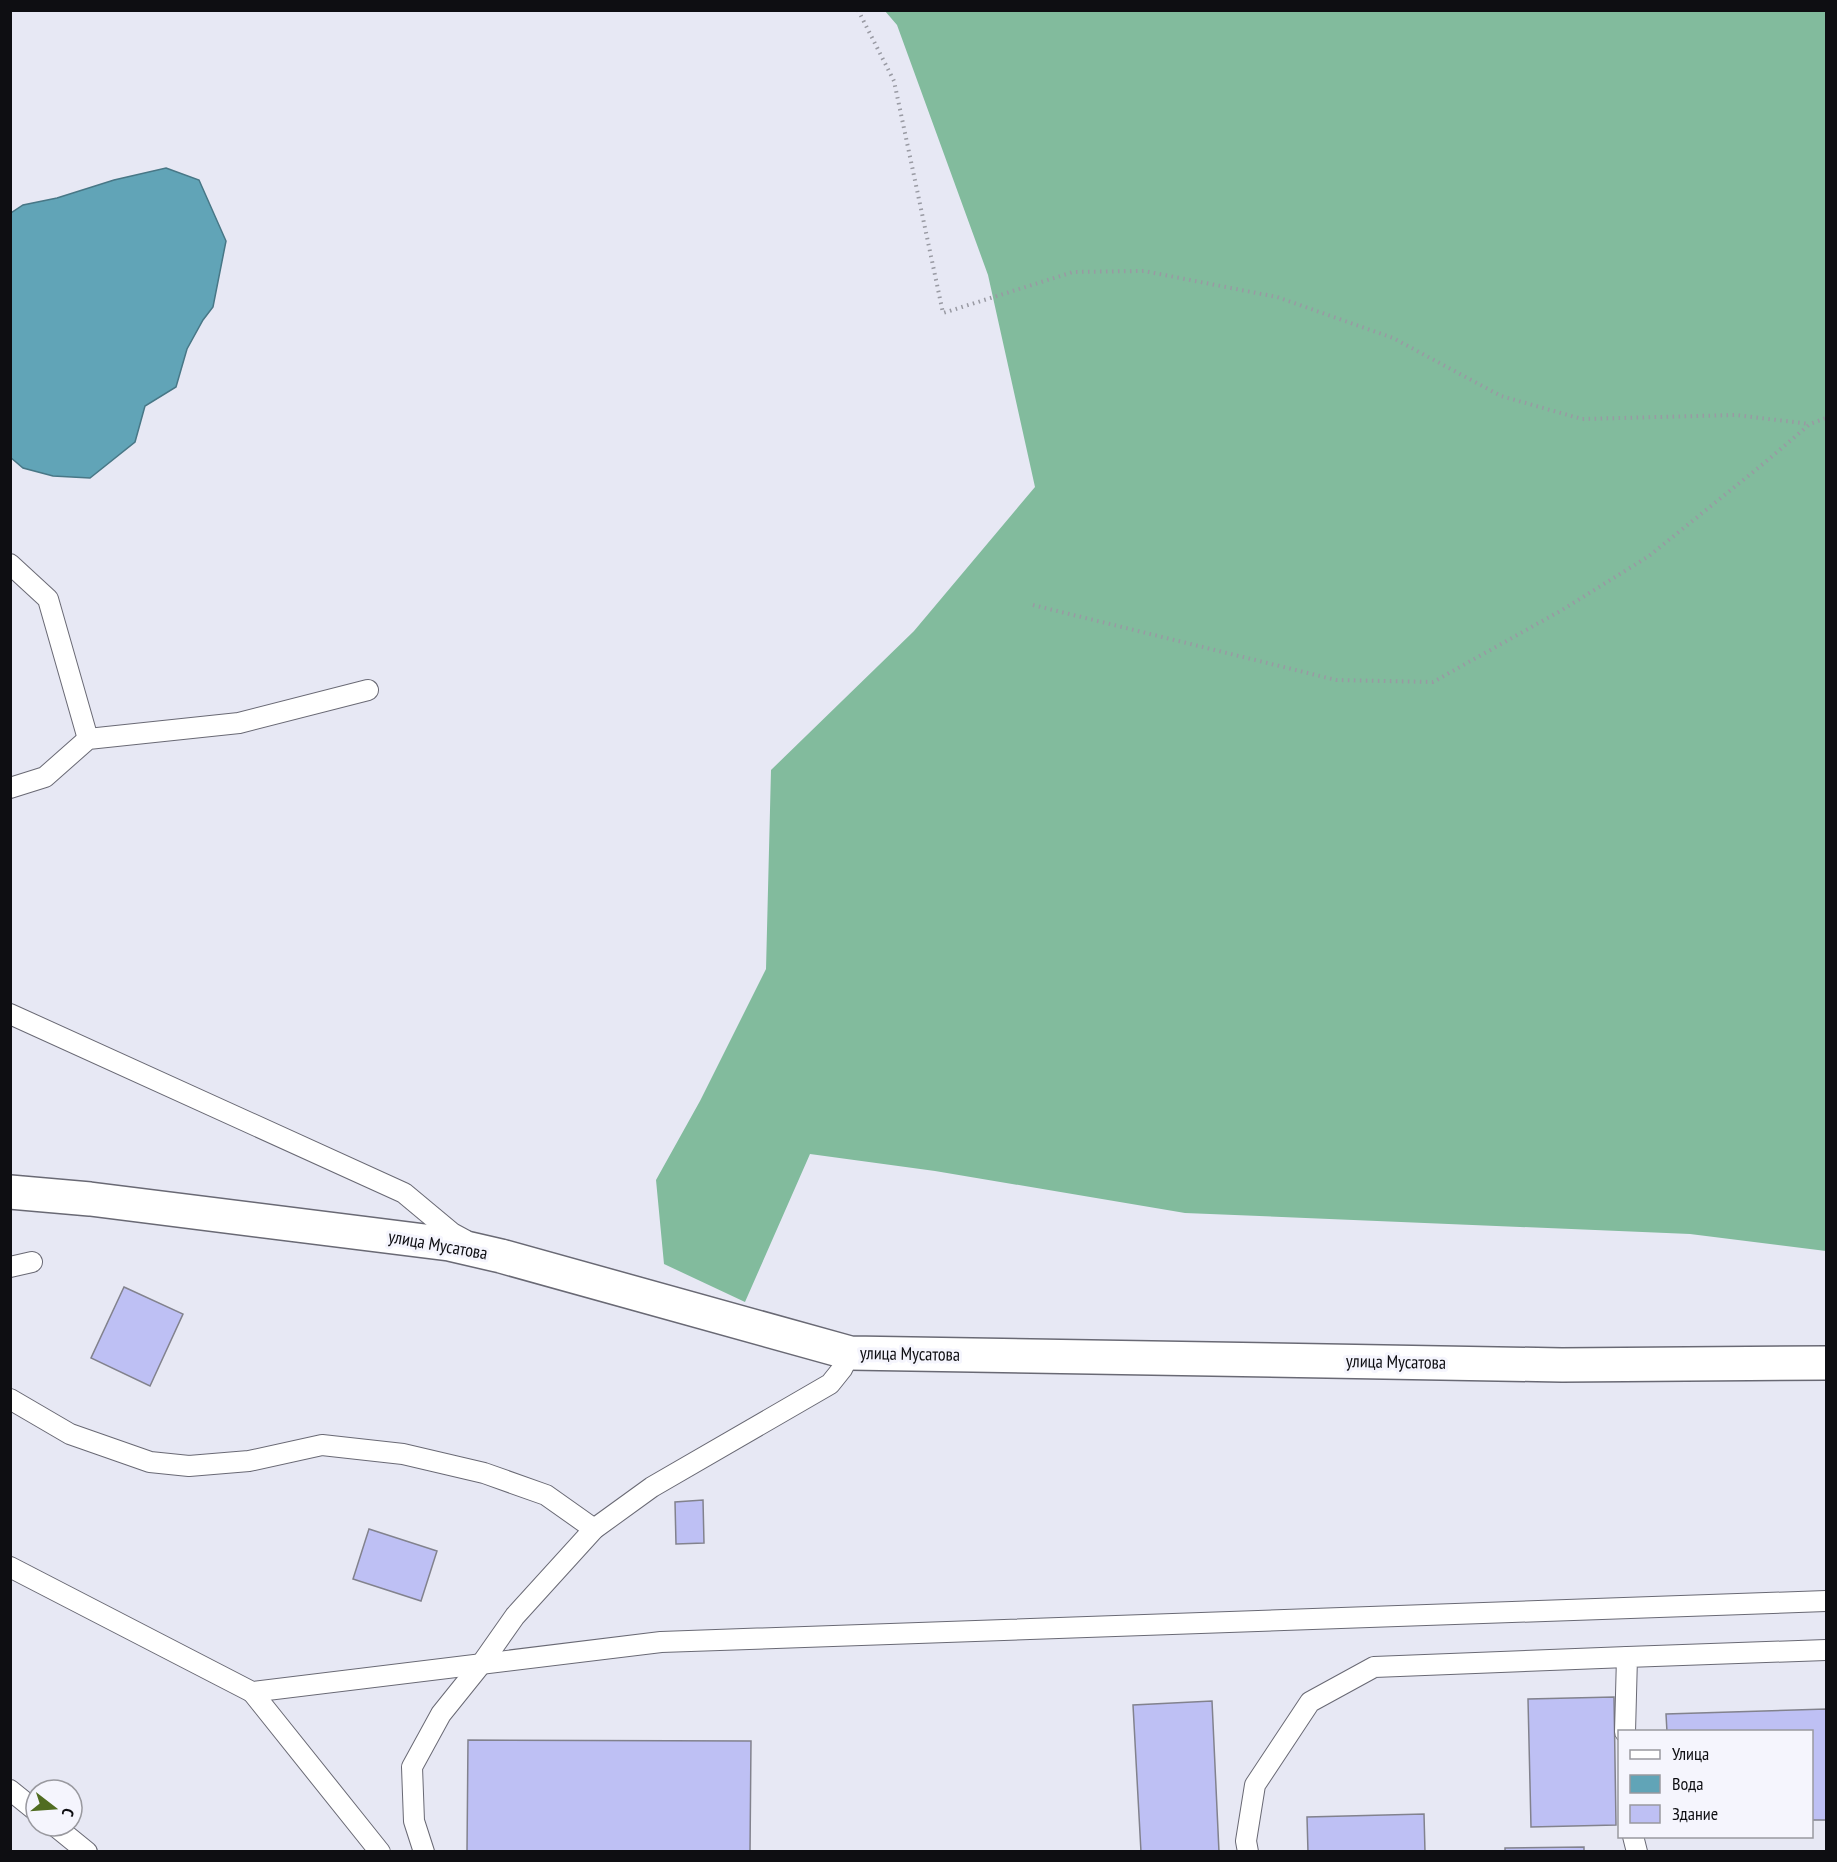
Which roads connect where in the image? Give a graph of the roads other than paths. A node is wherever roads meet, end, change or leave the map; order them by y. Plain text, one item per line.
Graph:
1 (10, 564) edge
2 (368, 690) dead end
3 (88, 739) junction
4 (10, 788) edge
5 (10, 1014) edge
6 (10, 1192) edge
7 (501, 1256) junction
8 (32, 1262) dead end
9 (10, 1267) edge
10 (850, 1353) junction
11 (1827, 1363) edge
12 (10, 1399) edge
13 (594, 1529) junction
14 (10, 1567) edge
15 (1827, 1601) edge
16 (1827, 1650) edge
17 (1627, 1657) junction
18 (482, 1663) junction
19 (252, 1692) junction
20 (1625, 1730) edge
21 (10, 1790) edge
22 (24, 1801) edge
23 (70, 1838) edge
24 (87, 1851) edge
25 (380, 1851) edge
26 (424, 1851) edge
27 (1248, 1851) edge

1 - 3 lane
2 - 3 lane
3 - 4 lane
5 - 7 lane
6 - 7 street, улица Мусатова
7 - 10 street, улица Мусатова
8 - 9 lane
10 - 11 street, улица Мусатова
10 - 13 lane
12 - 13 lane
13 - 18 lane
14 - 19 lane
15 - 18 lane
16 - 17 lane
17 - 20 lane
17 - 27 lane
18 - 19 lane
18 - 26 lane
19 - 25 lane
21 - 22 lane
23 - 24 lane

